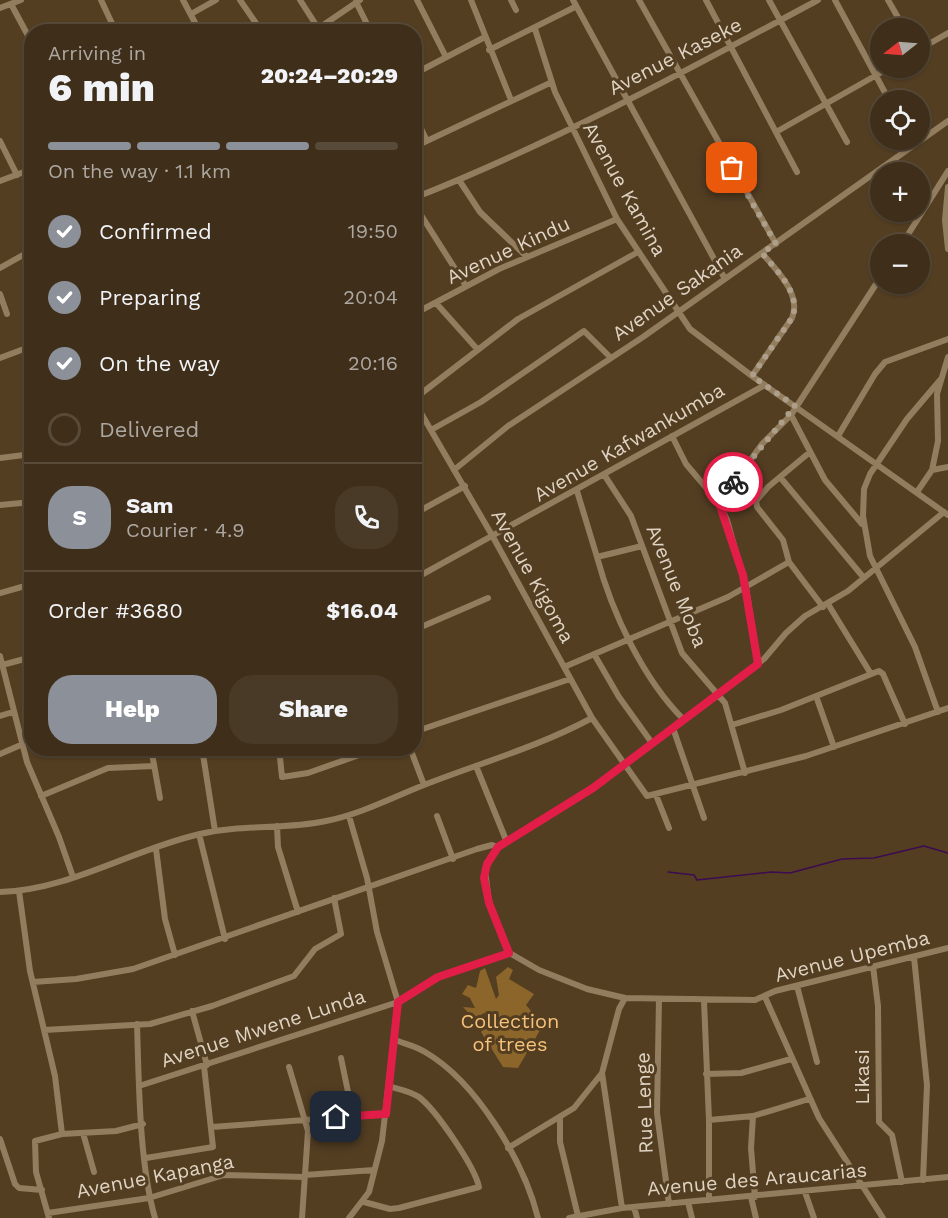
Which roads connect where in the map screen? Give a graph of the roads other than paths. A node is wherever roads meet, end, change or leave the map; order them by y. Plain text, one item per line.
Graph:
1 (21, 0) edge
2 (101, 0) edge
3 (183, 0) edge
4 (216, 0) edge
5 (240, 0) edge
6 (300, 0) edge
7 (417, 0) edge
8 (471, 0) edge
9 (511, 0) edge
10 (573, 0) edge
11 (639, 0) edge
12 (706, 0) edge
13 (769, 0) edge
14 (818, 0) edge
15 (835, 0) edge
16 (888, 0) edge
17 (358, 1) edge
18 (10, 4) junction
19 (0, 8) edge
20 (575, 8) junction
21 (516, 10) dead end
22 (191, 14) junction
23 (898, 18) edge
24 (781, 20) junction
25 (112, 24) edge
26 (196, 24) edge
27 (256, 24) edge
28 (313, 24) edge
29 (325, 24) edge
30 (368, 24) edge
31 (24, 29) edge
32 (535, 29) junction
33 (948, 33) edge
34 (485, 38) junction
35 (930, 43) edge
36 (730, 47) junction
37 (489, 50) junction
38 (446, 57) junction
39 (870, 66) edge
40 (422, 70) edge
41 (678, 72) junction
42 (872, 78) edge
43 (552, 82) junction
44 (626, 99) junction
45 (511, 100) junction
46 (826, 104) junction
47 (948, 121) edge
48 (571, 126) junction
49 (422, 131) edge
50 (776, 132) junction
51 (0, 141) edge
52 (427, 141) junction
53 (847, 142) dead end
54 (422, 143) edge
55 (948, 171) edge
56 (24, 172) edge
57 (797, 172) dead end
58 (17, 175) junction
59 (459, 180) junction
60 (0, 181) edge
61 (939, 187) junction
62 (948, 187) edge
63 (422, 195) edge
64 (422, 217) edge
65 (617, 219) junction
66 (908, 234) edge
67 (947, 238) edge
68 (776, 244) junction
69 (948, 249) edge
70 (638, 252) junction
71 (762, 253) junction
72 (24, 254) edge
73 (527, 257) junction
74 (1, 266) edge
75 (725, 279) junction
76 (466, 286) junction
77 (870, 293) edge
78 (0, 294) edge
79 (436, 303) junction
80 (422, 310) edge
81 (678, 312) junction
82 (7, 314) dead end
83 (948, 339) edge
84 (24, 349) edge
85 (478, 350) junction
86 (948, 357) edge
87 (0, 358) edge
88 (611, 358) junction
89 (752, 376) junction
90 (941, 379) junction
91 (765, 385) junction
92 (422, 394) edge
93 (795, 406) junction
94 (422, 414) edge
95 (791, 415) junction
96 (431, 430) junction
97 (672, 436) junction
98 (838, 436) junction
99 (810, 452) junction
100 (24, 455) edge
101 (0, 458) edge
102 (877, 463) junction
103 (948, 467) edge
104 (454, 470) junction
105 (932, 470) junction
106 (605, 476) junction
107 (780, 477) junction
108 (465, 486) junction
109 (577, 491) junction
110 (917, 492) junction
111 (24, 503) edge
112 (719, 503) junction
113 (0, 505) edge
114 (422, 510) edge
115 (946, 514) edge
116 (863, 524) junction
117 (493, 537) junction
118 (642, 546) junction
119 (597, 557) junction
120 (789, 562) junction
121 (877, 567) junction
122 (422, 575) edge
123 (864, 578) junction
124 (24, 586) edge
125 (746, 588) junction
126 (0, 593) edge
127 (488, 598) dead end
128 (825, 605) junction
129 (669, 623) junction
130 (422, 627) edge
131 (630, 638) junction
132 (594, 654) junction
133 (0, 656) edge
134 (24, 659) edge
135 (758, 664) junction
136 (2, 665) junction
137 (564, 667) junction
138 (871, 674) junction
139 (570, 679) junction
140 (718, 695) junction
141 (816, 696) junction
142 (948, 708) edge
143 (13, 712) junction
144 (938, 712) junction
145 (0, 716) edge
146 (592, 717) junction
147 (684, 720) junction
148 (905, 724) junction
149 (732, 725) junction
150 (673, 728) junction
151 (422, 729) edge
152 (652, 743) junction
153 (23, 744) junction
154 (24, 747) edge
155 (834, 747) junction
156 (0, 754) edge
157 (27, 756) edge
158 (152, 756) edge
159 (203, 756) edge
160 (279, 756) edge
161 (353, 756) edge
162 (413, 756) edge
163 (154, 766) junction
164 (476, 766) junction
165 (624, 766) junction
166 (745, 773) junction
167 (424, 784) junction
168 (695, 786) junction
169 (656, 795) junction
170 (41, 796) junction
171 (160, 798) dead end
172 (349, 816) junction
173 (437, 816) dead end
174 (704, 818) dead end
175 (278, 826) junction
176 (669, 828) dead end
177 (215, 831) junction
178 (199, 834) junction
179 (506, 840) junction
180 (498, 847) junction
181 (156, 849) junction
182 (453, 859) junction
183 (72, 877) junction
184 (368, 886) junction
185 (19, 891) junction
186 (0, 892) edge
187 (334, 898) junction
188 (298, 912) junction
189 (225, 939) junction
190 (948, 948) edge
191 (509, 953) junction
192 (175, 955) junction
193 (914, 957) junction
194 (873, 966) junction
195 (33, 982) junction
196 (797, 986) junction
197 (765, 997) junction
198 (625, 998) junction
199 (659, 999) junction
200 (704, 1001) junction
201 (398, 1002) junction
202 (192, 1011) junction
203 (137, 1024) junction
204 (44, 1030) junction
205 (395, 1040) junction
206 (341, 1058) dead end
207 (791, 1059) junction
208 (817, 1062) dead end
209 (206, 1065) junction
210 (289, 1067) dead end
211 (602, 1073) junction
212 (706, 1074) junction
213 (139, 1086) junction
214 (388, 1086) junction
215 (809, 1100) junction
216 (386, 1114) junction
217 (353, 1116) junction
218 (753, 1116) junction
219 (560, 1117) junction
220 (306, 1119) junction
221 (710, 1120) junction
222 (143, 1125) junction
223 (212, 1127) junction
224 (83, 1133) junction
225 (62, 1134) junction
226 (0, 1139) edge
227 (508, 1148) junction
228 (146, 1158) junction
229 (374, 1170) junction
230 (94, 1172) dead end
231 (305, 1176) junction
232 (948, 1177) edge
233 (923, 1179) junction
234 (902, 1182) junction
235 (863, 1186) junction
236 (42, 1190) junction
237 (805, 1192) junction
238 (753, 1197) junction
239 (149, 1198) junction
240 (709, 1200) junction
241 (364, 1202) junction
242 (688, 1202) junction
243 (669, 1204) junction
244 (634, 1207) junction
245 (622, 1208) junction
246 (49, 1215) edge
247 (573, 1217) edge
248 (155, 1218) edge
249 (302, 1218) edge
250 (350, 1218) edge
251 (538, 1218) edge
252 (637, 1218) edge
253 (692, 1218) edge
254 (756, 1218) edge
255 (814, 1218) edge
256 (883, 1218) edge

1 - 18 street
2 - 25 street
3 - 22 street
4 - 22 street
5 - 27 street
6 - 28 street
7 - 38 street
8 - 34 street
9 - 21 street
10 - 20 street
11 - 41 street
12 - 36 street
13 - 24 street
14 - 24 street, Avenue Kaseke
15 - 39 street
16 - 23 street
17 - 29 street
17 - 30 street
18 - 19 street
18 - 31 street
20 - 32 street
20 - 44 street
22 - 26 street
24 - 36 street, Avenue Kaseke
24 - 46 street
32 - 37 street
32 - 43 street, Avenue Kamina
33 - 35 street
34 - 37 street
34 - 38 street
36 - 41 street, Avenue Kaseke
36 - 50 street
37 - 45 street
38 - 40 street
41 - 44 street, Avenue Kaseke
41 - 68 street
42 - 46 street
43 - 45 street
43 - 48 street, Avenue Kamina
44 - 48 street, Avenue Kaseke
44 - 75 street
45 - 52 street
46 - 50 street
46 - 53 street
47 - 68 street, Avenue Sakania
48 - 59 street, Avenue Kaseke
48 - 65 street, Avenue Kamina
49 - 52 street
50 - 57 street
51 - 58 street
52 - 54 street
55 - 61 street
56 - 58 street
58 - 60 street
59 - 63 street, Avenue Kaseke
59 - 73 street
61 - 62 street
61 - 66 street
62 - 67 street
64 - 76 street
65 - 70 street, Avenue Kamina
65 - 73 street, Avenue Kindu
67 - 69 street
68 - 71 street, Avenue Sakania
70 - 81 street, Avenue Kamina
70 - 85 street
71 - 75 street, Avenue Sakania
71 - 89 street
72 - 74 street
73 - 76 street, Avenue Kindu
75 - 81 street, Avenue Sakania
76 - 79 street, Avenue Kindu
77 - 93 street
78 - 82 street
79 - 80 street, Avenue Kindu
79 - 85 street
81 - 88 street, Avenue Sakania
81 - 89 street, Avenue Kamina
83 - 98 street
84 - 87 street
85 - 92 street
86 - 90 street
88 - 96 street
88 - 104 street, Avenue Sakania
89 - 91 street, Avenue Kamina
90 - 102 street
90 - 105 street
91 - 93 street, Avenue Kamina
91 - 97 street, Avenue Kafwankumba
93 - 95 street
93 - 98 street, Avenue Kamina
94 - 96 street, Avenue Kigoma
95 - 99 street
95 - 112 street
96 - 104 street, Avenue Kigoma
97 - 106 street, Avenue Kafwankumba
97 - 112 street
98 - 102 street, Avenue Kamina
99 - 107 street
99 - 116 street
100 - 101 street
102 - 110 street, Avenue Kamina
102 - 116 street
103 - 105 street
104 - 108 street, Avenue Kigoma
105 - 110 street
106 - 109 street, Avenue Kafwankumba
106 - 118 street, Avenue Moba
107 - 120 street
107 - 123 street
108 - 114 street
108 - 117 street, Avenue Kigoma
109 - 117 street, Avenue Kafwankumba
109 - 119 street
110 - 115 street, Avenue Kamina
111 - 113 street
112 - 125 street
115 - 121 street
116 - 121 street
117 - 122 street, Avenue Kafwankumba
117 - 137 street, Avenue Kigoma
118 - 119 street
118 - 129 street, Avenue Moba
119 - 131 street
120 - 125 street
120 - 128 street
121 - 123 street
121 - 144 street
123 - 128 street
124 - 126 street
125 - 129 street
125 - 135 street
127 - 130 street
128 - 135 street
128 - 138 street
129 - 131 street
129 - 140 street, Avenue Moba
131 - 132 street
131 - 147 street
132 - 137 street
132 - 152 street
133 - 136 street
134 - 136 street
135 - 140 street
136 - 143 street
137 - 139 street, Avenue Kigoma
138 - 141 street
138 - 148 street
139 - 146 street, Avenue Kigoma
139 - 151 street
140 - 147 street
140 - 149 street, Avenue Moba
141 - 149 street
141 - 155 street
142 - 144 street
143 - 145 street
143 - 153 street
144 - 148 street
146 - 164 street
146 - 165 street, Avenue Kigoma
147 - 150 street
148 - 155 street
149 - 166 street, Avenue Moba
150 - 152 street
150 - 168 street
152 - 165 street
153 - 154 street
153 - 156 street
155 - 166 street
157 - 170 street
158 - 163 street
159 - 177 street
160 - 161 street
162 - 167 street
163 - 170 street
163 - 171 street
164 - 167 street
164 - 179 street
165 - 169 street, Avenue Kigoma
165 - 179 street
166 - 168 street
167 - 172 street
168 - 169 street
168 - 174 street
169 - 176 street
170 - 183 street
172 - 175 street
172 - 184 street
173 - 182 street
175 - 177 street
175 - 188 street
177 - 178 street
178 - 181 street
178 - 189 street
179 - 180 street
180 - 182 street
180 - 191 street
181 - 183 street
181 - 192 street
182 - 184 street
183 - 185 street
184 - 187 street
184 - 201 street
185 - 186 street
185 - 195 street
187 - 188 street
187 - 202 street
188 - 189 street
189 - 192 street
190 - 193 street, Avenue Upemba
191 - 198 street, Avenue Upemba
191 - 201 street, Avenue Mwene Lunda
192 - 195 street
193 - 194 street, Avenue Upemba
193 - 233 street
194 - 196 street, Avenue Upemba
194 - 234 street, Likasi
195 - 204 street
196 - 197 street, Avenue Upemba
196 - 208 street
197 - 200 street, Avenue Upemba
197 - 207 street
198 - 199 street, Avenue Upemba
198 - 211 street
199 - 200 street, Avenue Upemba
199 - 243 street, Rue Lenge
200 - 212 street
201 - 205 street
201 - 209 street, Avenue Mwene Lunda
202 - 203 street
202 - 209 street
203 - 204 street
203 - 213 street
204 - 225 street
205 - 214 street
205 - 227 street
206 - 217 street
207 - 212 street
207 - 215 street
209 - 213 street, Avenue Mwene Lunda
209 - 223 street
210 - 220 street
211 - 219 street
211 - 245 street
212 - 221 street
213 - 222 street
214 - 216 street
214 - 241 street
215 - 218 street
215 - 235 street
216 - 217 street
216 - 229 street
217 - 220 street
218 - 221 street
218 - 238 street
219 - 227 street
219 - 247 street
220 - 223 street
220 - 231 street
221 - 240 street
222 - 224 street
222 - 228 street
223 - 228 street
224 - 225 street
224 - 230 street
225 - 236 street
226 - 236 street
227 - 251 street
228 - 239 street
229 - 231 street, Avenue Kapanga
229 - 241 street
231 - 239 street, Avenue Kapanga
231 - 249 street
232 - 233 street, Avenue des Araucarias
233 - 234 street, Avenue des Araucarias
234 - 235 street, Avenue des Araucarias
235 - 237 street, Avenue des Araucarias
235 - 256 street
236 - 246 street
237 - 238 street, Avenue des Araucarias
237 - 255 street
238 - 240 street, Avenue des Araucarias
238 - 254 street
239 - 246 street, Avenue Kapanga
239 - 248 street
240 - 242 street, Avenue des Araucarias
241 - 250 street
242 - 243 street, Avenue des Araucarias
242 - 253 street
243 - 244 street, Avenue des Araucarias
244 - 245 street, Avenue des Araucarias
244 - 252 street
245 - 247 street, Avenue des Araucarias

